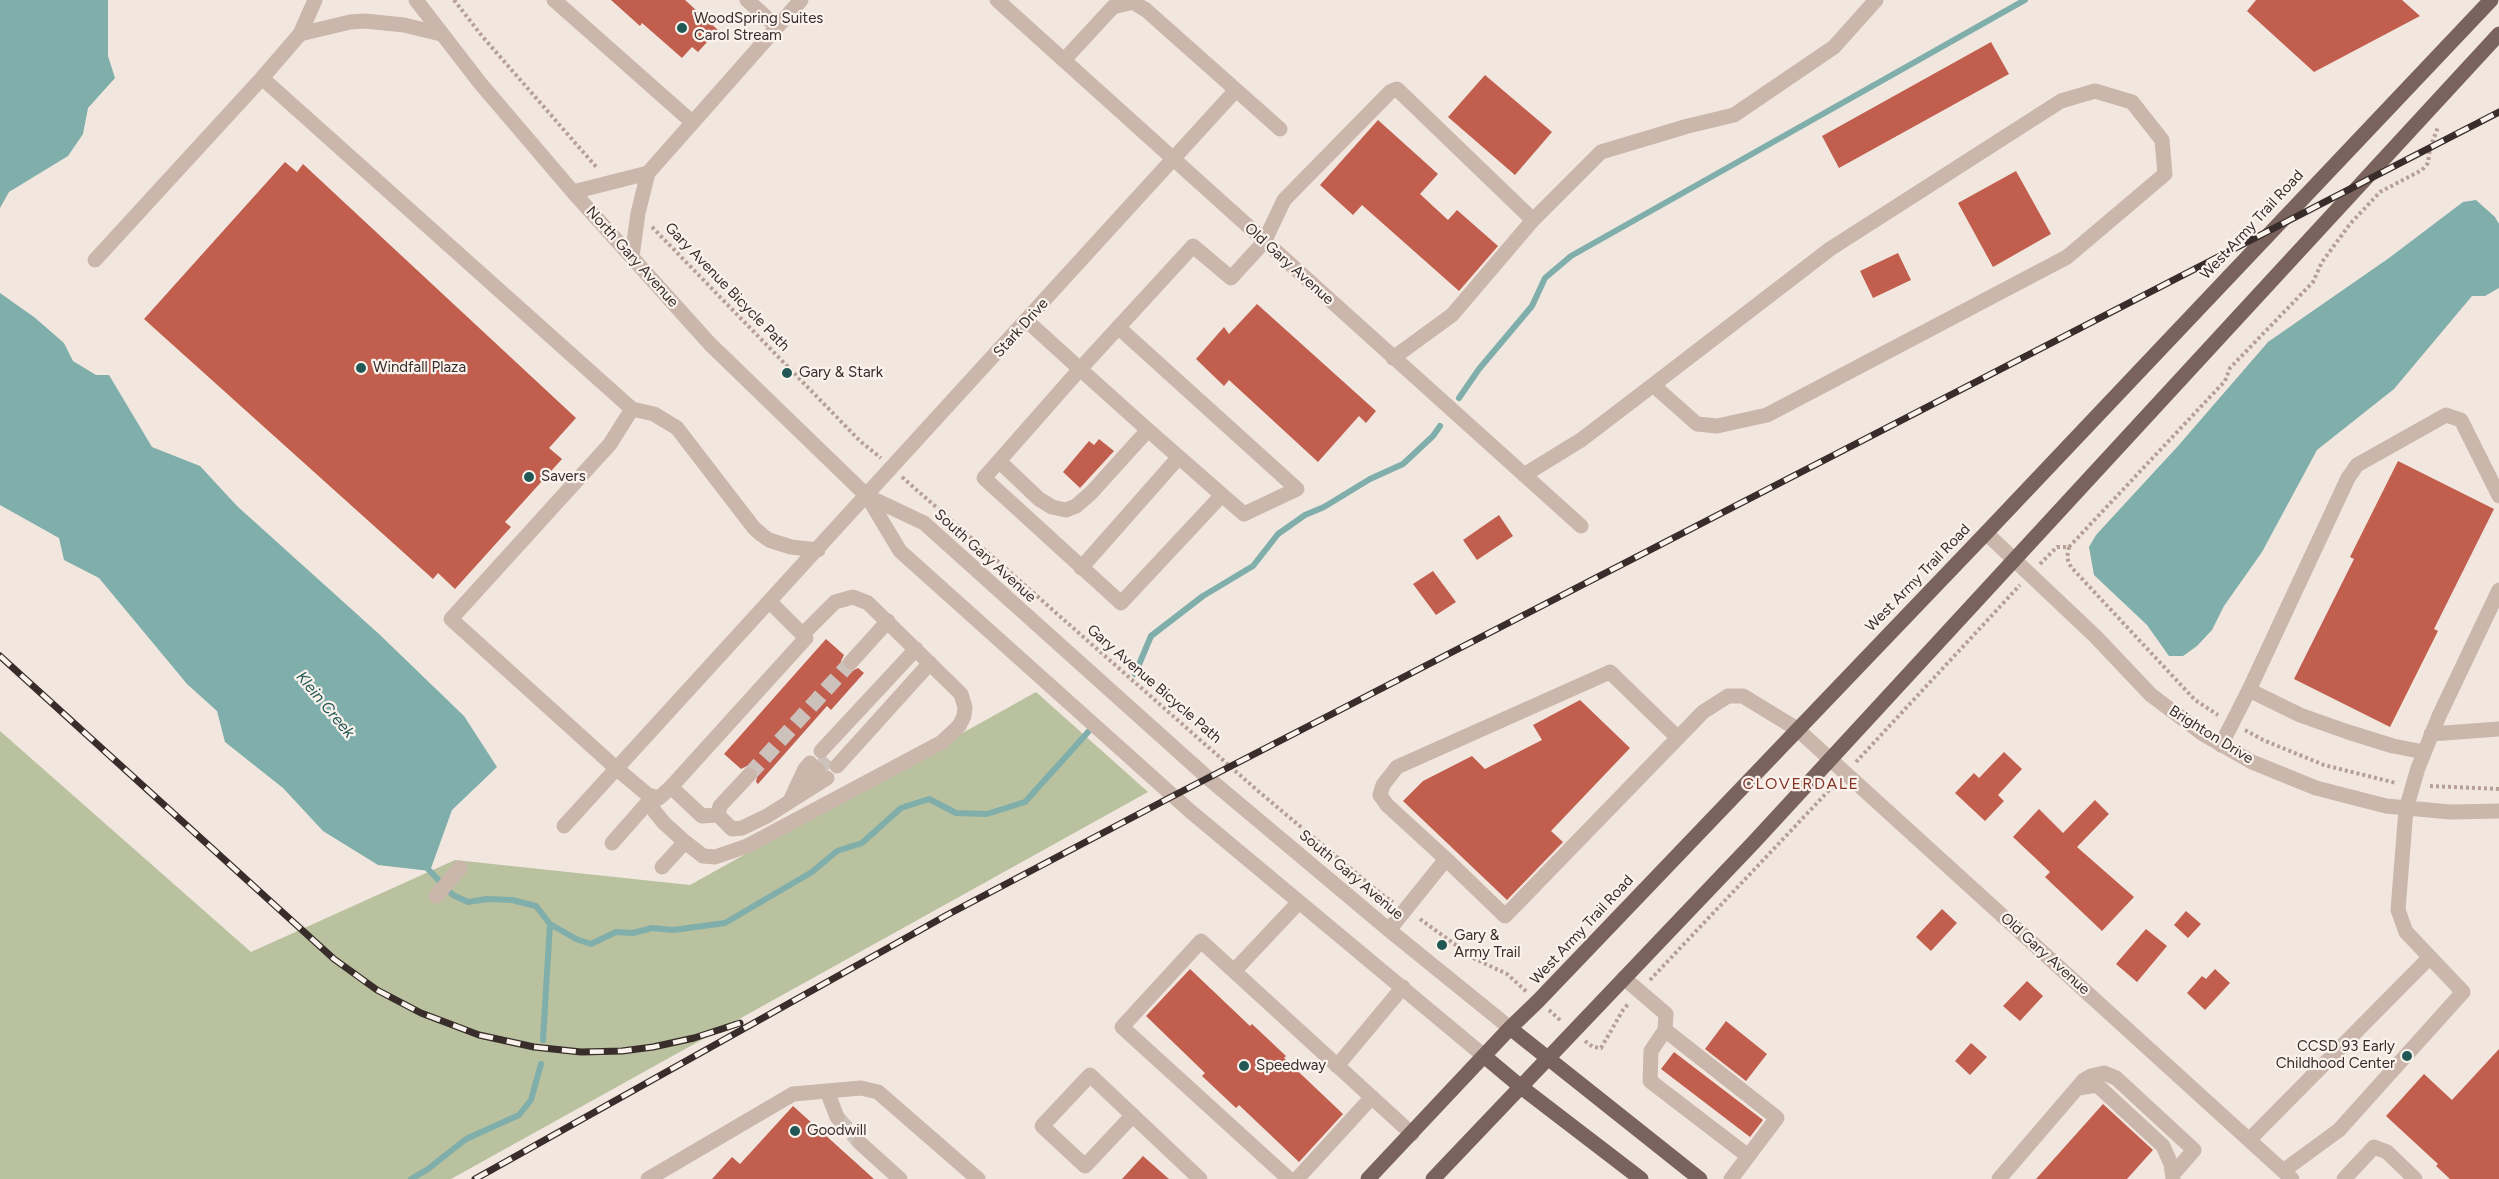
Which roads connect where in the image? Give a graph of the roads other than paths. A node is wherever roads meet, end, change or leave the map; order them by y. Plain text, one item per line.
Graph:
1 (315, 0) edge
2 (416, 0) edge
3 (554, 0) edge
4 (747, 0) edge
5 (801, 0) edge
6 (997, 0) edge
7 (1876, 0) edge
8 (2491, 0) edge
9 (777, 27) junction
10 (300, 33) junction
11 (441, 34) junction
12 (2499, 34) edge
13 (1064, 60) junction
14 (262, 78) junction
15 (1236, 90) junction
16 (692, 122) junction
17 (1280, 129) dead end
18 (1174, 159) junction
19 (648, 173) junction
20 (573, 192) junction
21 (1533, 220) junction
22 (1264, 242) junction
23 (632, 257) junction
24 (95, 260) dead end
25 (1026, 321) junction
26 (1118, 327) junction
27 (1393, 358) junction
28 (1080, 369) junction
29 (1653, 385) junction
30 (632, 409) junction
31 (1148, 430) junction
32 (1179, 457) junction
33 (999, 461) junction
34 (1524, 476) junction
35 (1222, 495) junction
36 (867, 496) junction
37 (2499, 496) edge
38 (1581, 526) dead end
39 (1986, 533) junction
40 (818, 550) junction
41 (2015, 560) junction
42 (1081, 568) junction
43 (2499, 590) edge
44 (770, 602) junction
45 (885, 618) junction
46 (805, 636) junction
47 (923, 656) junction
48 (851, 662) tunnel mouth
49 (2249, 690) junction
50 (1797, 729) junction
51 (2499, 729) edge
52 (2431, 734) junction
53 (1678, 738) junction
54 (2222, 744) junction
55 (2424, 752) junction
56 (1830, 758) junction
57 (824, 764) junction
58 (617, 769) junction
59 (749, 776) tunnel mouth
60 (671, 787) junction
61 (649, 798) junction
62 (2406, 809) junction
63 (2499, 811) edge
64 (718, 815) junction
65 (564, 826) dead end
66 (685, 842) junction
67 (612, 843) dead end
68 (1446, 859) junction
69 (662, 867) dead end
70 (460, 868) dead end
71 (435, 896) dead end
72 (1299, 902) junction
73 (1389, 930) junction
74 (2430, 957) junction
75 (1234, 971) junction
76 (1624, 978) junction
77 (1403, 987) junction
78 (1510, 1028) junction
79 (1665, 1030) junction
80 (1484, 1056) junction
81 (1548, 1060) junction
82 (1337, 1066) junction
83 (1521, 1087) junction
84 (2077, 1088) junction
85 (827, 1091) junction
86 (1372, 1097) junction
87 (1132, 1115) junction
88 (837, 1117) tunnel mouth
89 (1412, 1134) junction
90 (2249, 1140) junction
91 (860, 1143) tunnel mouth
92 (1748, 1156) junction
93 (1085, 1172) edge
94 (2287, 1175) edge
95 (967, 1176) edge
96 (2173, 1176) edge
97 (648, 1179) edge
98 (900, 1179) edge
99 (1200, 1179) edge
100 (1289, 1179) edge
101 (1297, 1179) edge
102 (1368, 1179) edge
103 (1433, 1179) edge
104 (1641, 1179) edge
105 (1700, 1179) edge
106 (1731, 1179) edge
107 (1999, 1179) edge
108 (2344, 1179) edge
109 (2415, 1179) edge

1 - 10 street
2 - 11 street, North Gary Avenue
3 - 16 street
4 - 9 street
5 - 9 street
6 - 13 street, Old Gary Avenue
7 - 21 street
8 - 39 main road, West Army Trail Road
9 - 16 street
10 - 11 street
10 - 14 street
11 - 20 street, North Gary Avenue
12 - 41 main road
13 - 15 street
13 - 18 street, Old Gary Avenue
14 - 24 street
14 - 30 street
15 - 17 street
15 - 18 street, Stark Drive
16 - 19 street
18 - 22 street, Old Gary Avenue
18 - 25 street, Stark Drive
19 - 20 street
19 - 23 street
20 - 23 street, North Gary Avenue
21 - 22 street
21 - 27 street
22 - 26 street
22 - 27 street, Old Gary Avenue
23 - 36 street, North Gary Avenue
25 - 28 street
25 - 36 street, Stark Drive
26 - 28 street
26 - 35 street
27 - 34 street, Old Gary Avenue
28 - 31 street
28 - 33 street
29 - 29 street
29 - 34 street
30 - 40 street
30 - 58 street
31 - 32 street
31 - 33 street
32 - 35 street
32 - 42 street
33 - 42 street
34 - 38 street, Old Gary Avenue
35 - 42 street
36 - 40 street, Stark Drive
36 - 72 street
36 - 73 street, South Gary Avenue
37 - 49 street
39 - 41 street, Brighton Drive
39 - 50 main road, West Army Trail Road
40 - 44 street, Stark Drive
41 - 54 street, Brighton Drive
41 - 56 main road
43 - 52 street
44 - 46 street
44 - 58 street, Stark Drive
45 - 46 street
45 - 47 street
45 - 48 street
46 - 60 street
47 - 57 street
47 - 57 street
47 - 66 street
49 - 54 street
49 - 55 street
50 - 53 street, Old Gary Avenue
50 - 56 street, Old Gary Avenue
50 - 78 main road, West Army Trail Road
51 - 52 street
52 - 55 street
53 - 68 street, Old Gary Avenue
53 - 68 street
54 - 62 street, Brighton Drive
55 - 62 street
56 - 76 main road
56 - 90 street, Old Gary Avenue
57 - 64 street
58 - 61 street
58 - 65 street, Stark Drive
59 - 64 street
60 - 61 street
60 - 64 street
61 - 66 street
61 - 67 street
62 - 63 street, Brighton Drive
62 - 74 street
66 - 69 street
68 - 73 street
70 - 71 street
72 - 75 street
72 - 77 street
73 - 78 street, South Gary Avenue
74 - 90 street
74 - 94 street
75 - 82 street
75 - 100 street
76 - 79 street
76 - 81 main road
77 - 80 street
77 - 82 street
78 - 80 main road, West Army Trail Road
78 - 81 main road, South Gary Avenue
79 - 92 street
79 - 92 street
80 - 83 main road
80 - 89 main road, West Army Trail Road
81 - 83 main road
81 - 105 main road, South Gary Avenue
82 - 86 street
83 - 103 main road
83 - 104 main road
84 - 96 street
84 - 96 street
84 - 107 street
85 - 88 street
85 - 95 street
85 - 97 street
86 - 89 street
86 - 101 street
87 - 93 street
87 - 93 street
87 - 99 street
89 - 102 main road, West Army Trail Road
90 - 94 street, Old Gary Avenue
91 - 98 street
92 - 106 street
108 - 109 street

